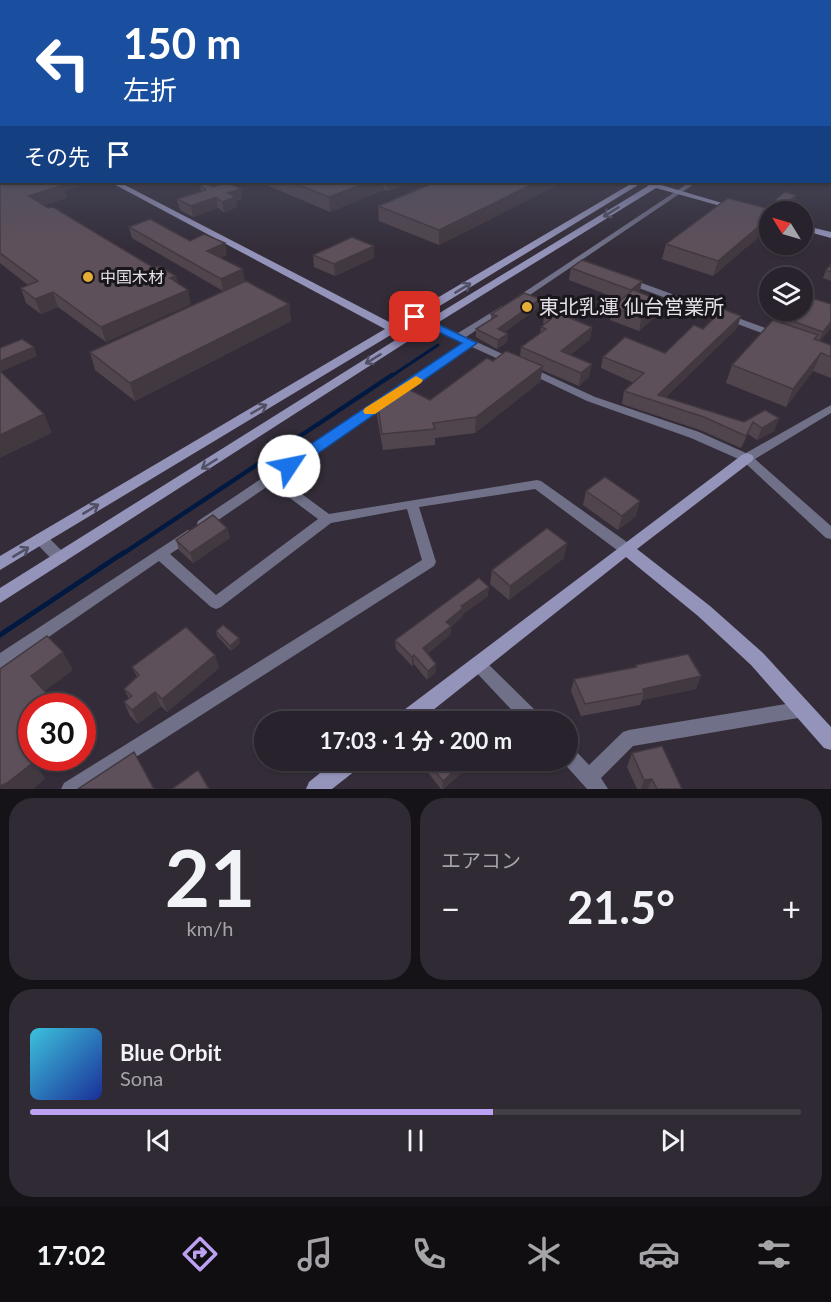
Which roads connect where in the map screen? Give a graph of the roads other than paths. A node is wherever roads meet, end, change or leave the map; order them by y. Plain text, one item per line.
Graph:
1 (116, 183) edge
2 (638, 183) edge
3 (657, 183) edge
4 (692, 183) edge
5 (678, 192) junction
6 (747, 211) edge
7 (813, 230) edge
8 (831, 235) edge
9 (574, 261) junction
10 (585, 265) edge
11 (619, 278) edge
12 (415, 317) junction
13 (430, 324) junction
14 (395, 329) junction
15 (409, 336) junction
16 (786, 339) edge
17 (465, 340) junction
18 (831, 408) edge
19 (747, 458) junction
20 (271, 478) junction
21 (412, 504) junction
22 (327, 519) junction
23 (831, 534) edge
24 (41, 539) junction
25 (626, 549) junction
26 (160, 554) junction
27 (60, 558) junction
28 (0, 564) edge
29 (0, 596) edge
30 (0, 662) edge
31 (478, 664) junction
32 (804, 709) junction
33 (417, 711) edge
34 (524, 711) edge
35 (831, 741) edge
36 (578, 766) edge
37 (341, 771) edge
38 (594, 783) edge
39 (324, 787) edge
40 (70, 789) edge

1 - 14 street
12 -> 2 street
3 - 5 street
3 -> 13 street
4 - 5 street
5 - 6 street
5 - 9 street
7 - 8 street
9 - 10 street
9 - 17 street
11 - 16 street
12 - 13 street
12 - 14 street
13 - 15 street
13 - 17 street
14 - 15 street
24 -> 14 street
15 -> 27 street
17 - 19 street
17 - 20 street
18 - 19 street
19 - 23 street
19 - 25 street
20 - 22 street
20 - 26 street
21 - 22 street
21 - 25 street
21 - 40 street
22 - 26 street
24 - 27 street
28 -> 24 street
25 - 31 street
25 - 32 street
26 - 30 street
27 - 29 street
31 - 33 street
31 - 34 street
32 - 35 street
32 - 38 street
36 - 38 street
37 - 39 street

